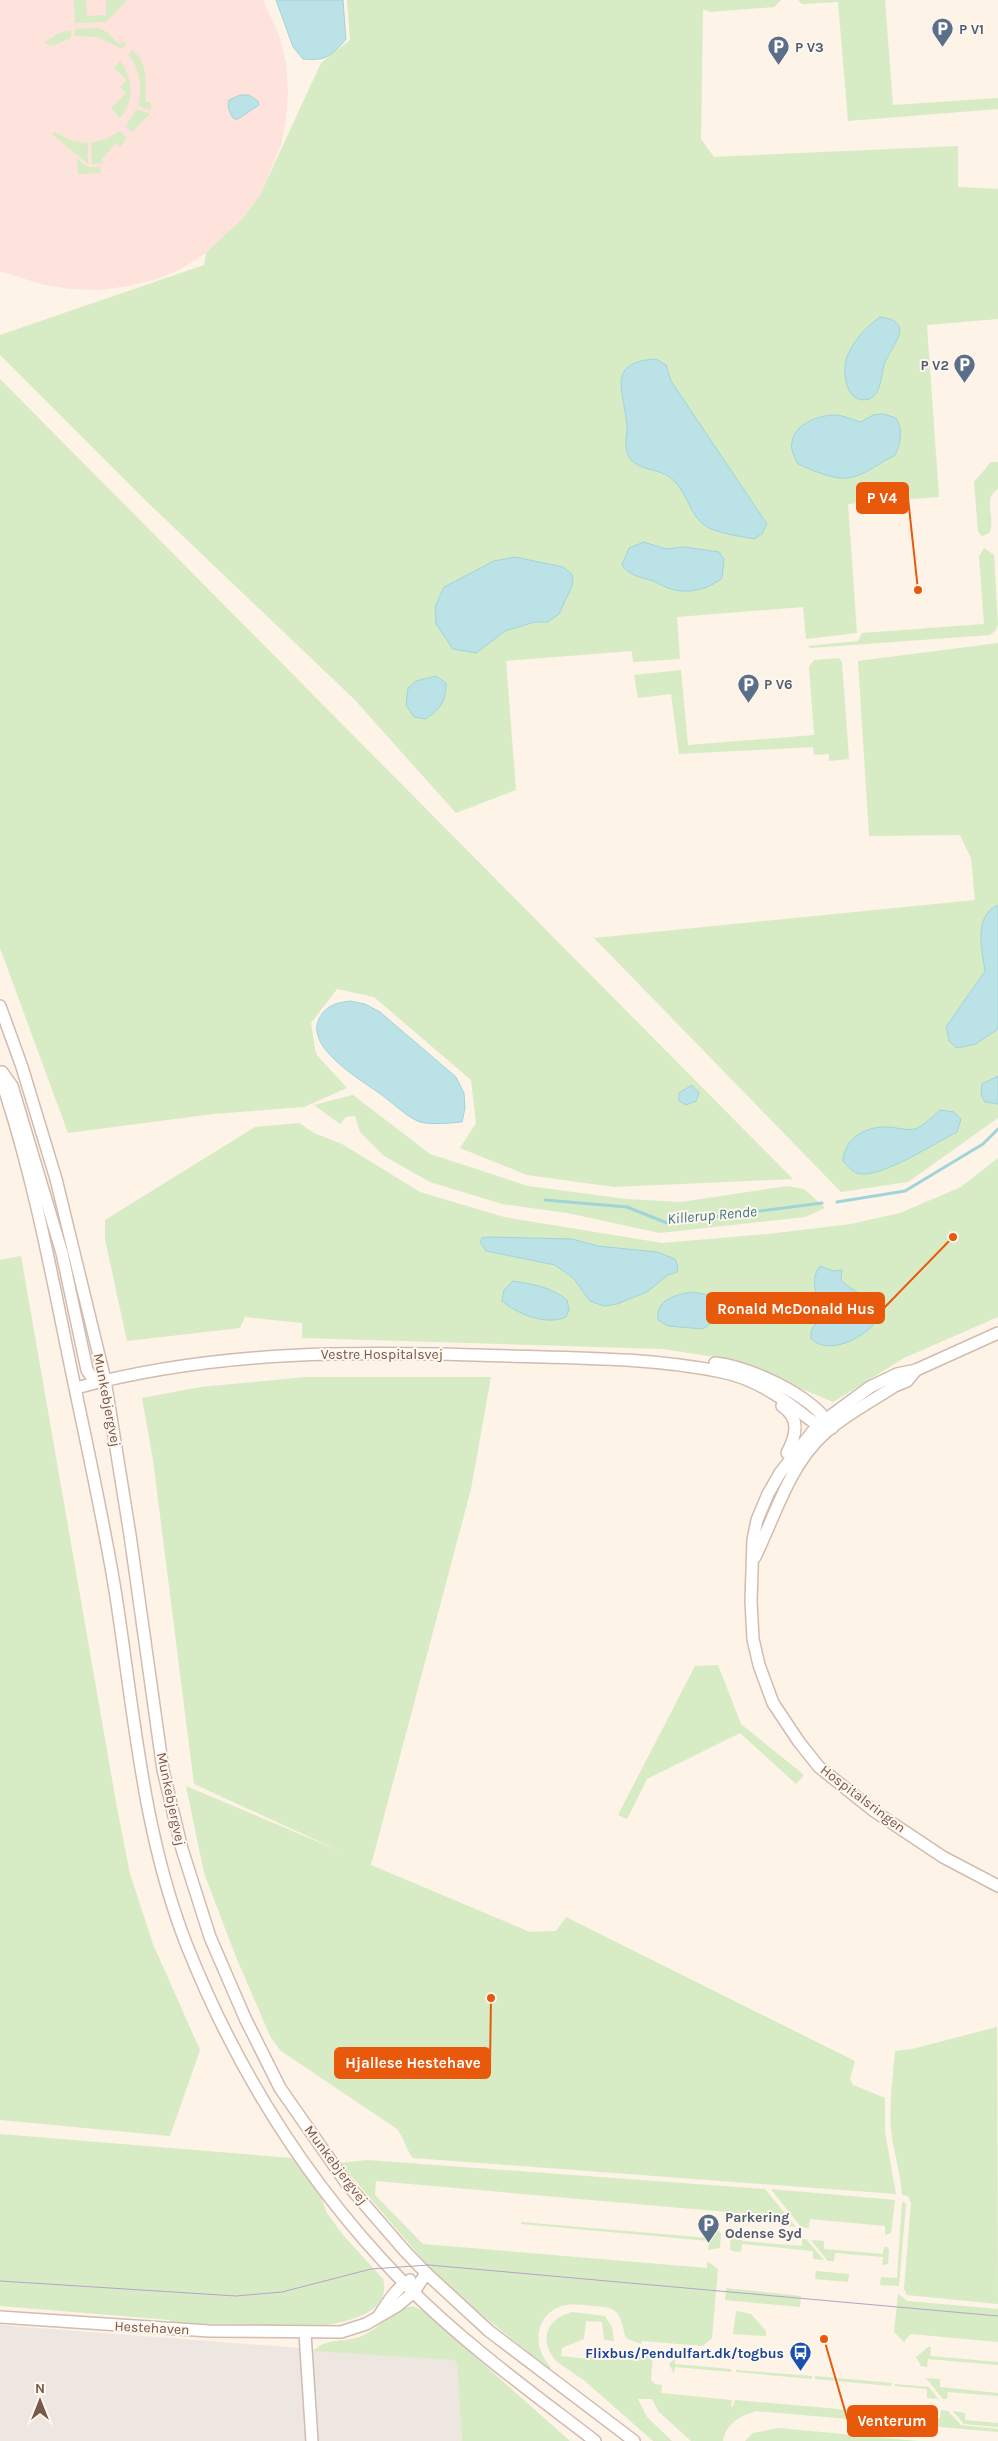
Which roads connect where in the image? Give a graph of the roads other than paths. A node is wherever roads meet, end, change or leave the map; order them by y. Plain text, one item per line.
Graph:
1 (0, 1006) edge
2 (0, 1069) edge
3 (0, 1076) edge
4 (998, 1333) edge
5 (692, 1366) junction
6 (105, 1380) junction
7 (76, 1388) junction
8 (825, 1424) junction
9 (775, 1482) junction
10 (754, 1558) junction
11 (998, 1886) edge
12 (426, 2273) junction
13 (404, 2283) junction
14 (414, 2292) junction
15 (0, 2317) edge
16 (377, 2317) junction
17 (305, 2333) junction
18 (312, 2441) edge
19 (595, 2441) edge
20 (634, 2441) edge

1 - 6 street, Munkebjergvej
2 - 6 street
3 - 7 street, Munkebjergvej
4 - 8 street, Hospitalsringen
5 - 6 street, Vestre Hospitalsvej
5 - 8 street, Vestre Hospitalsvej
5 - 9 street
6 - 7 street, Vestre Hospitalsvej
6 - 12 street, Munkebjergvej
7 - 13 street, Munkebjergvej
8 - 9 street, Hospitalsringen
8 - 10 street, Hospitalsringen
9 - 10 street, Hospitalsringen
10 - 11 street, Hospitalsringen
12 - 13 street, Hestehaven
12 - 14 street, Hestehaven
12 - 20 street, Munkebjergvej
13 - 14 street, Munkebjergvej
13 - 16 street, Hestehaven
14 - 16 street, Hestehaven
14 - 19 street, Munkebjergvej
15 - 17 street, Hestehaven
16 - 17 street, Hestehaven
17 - 18 street

